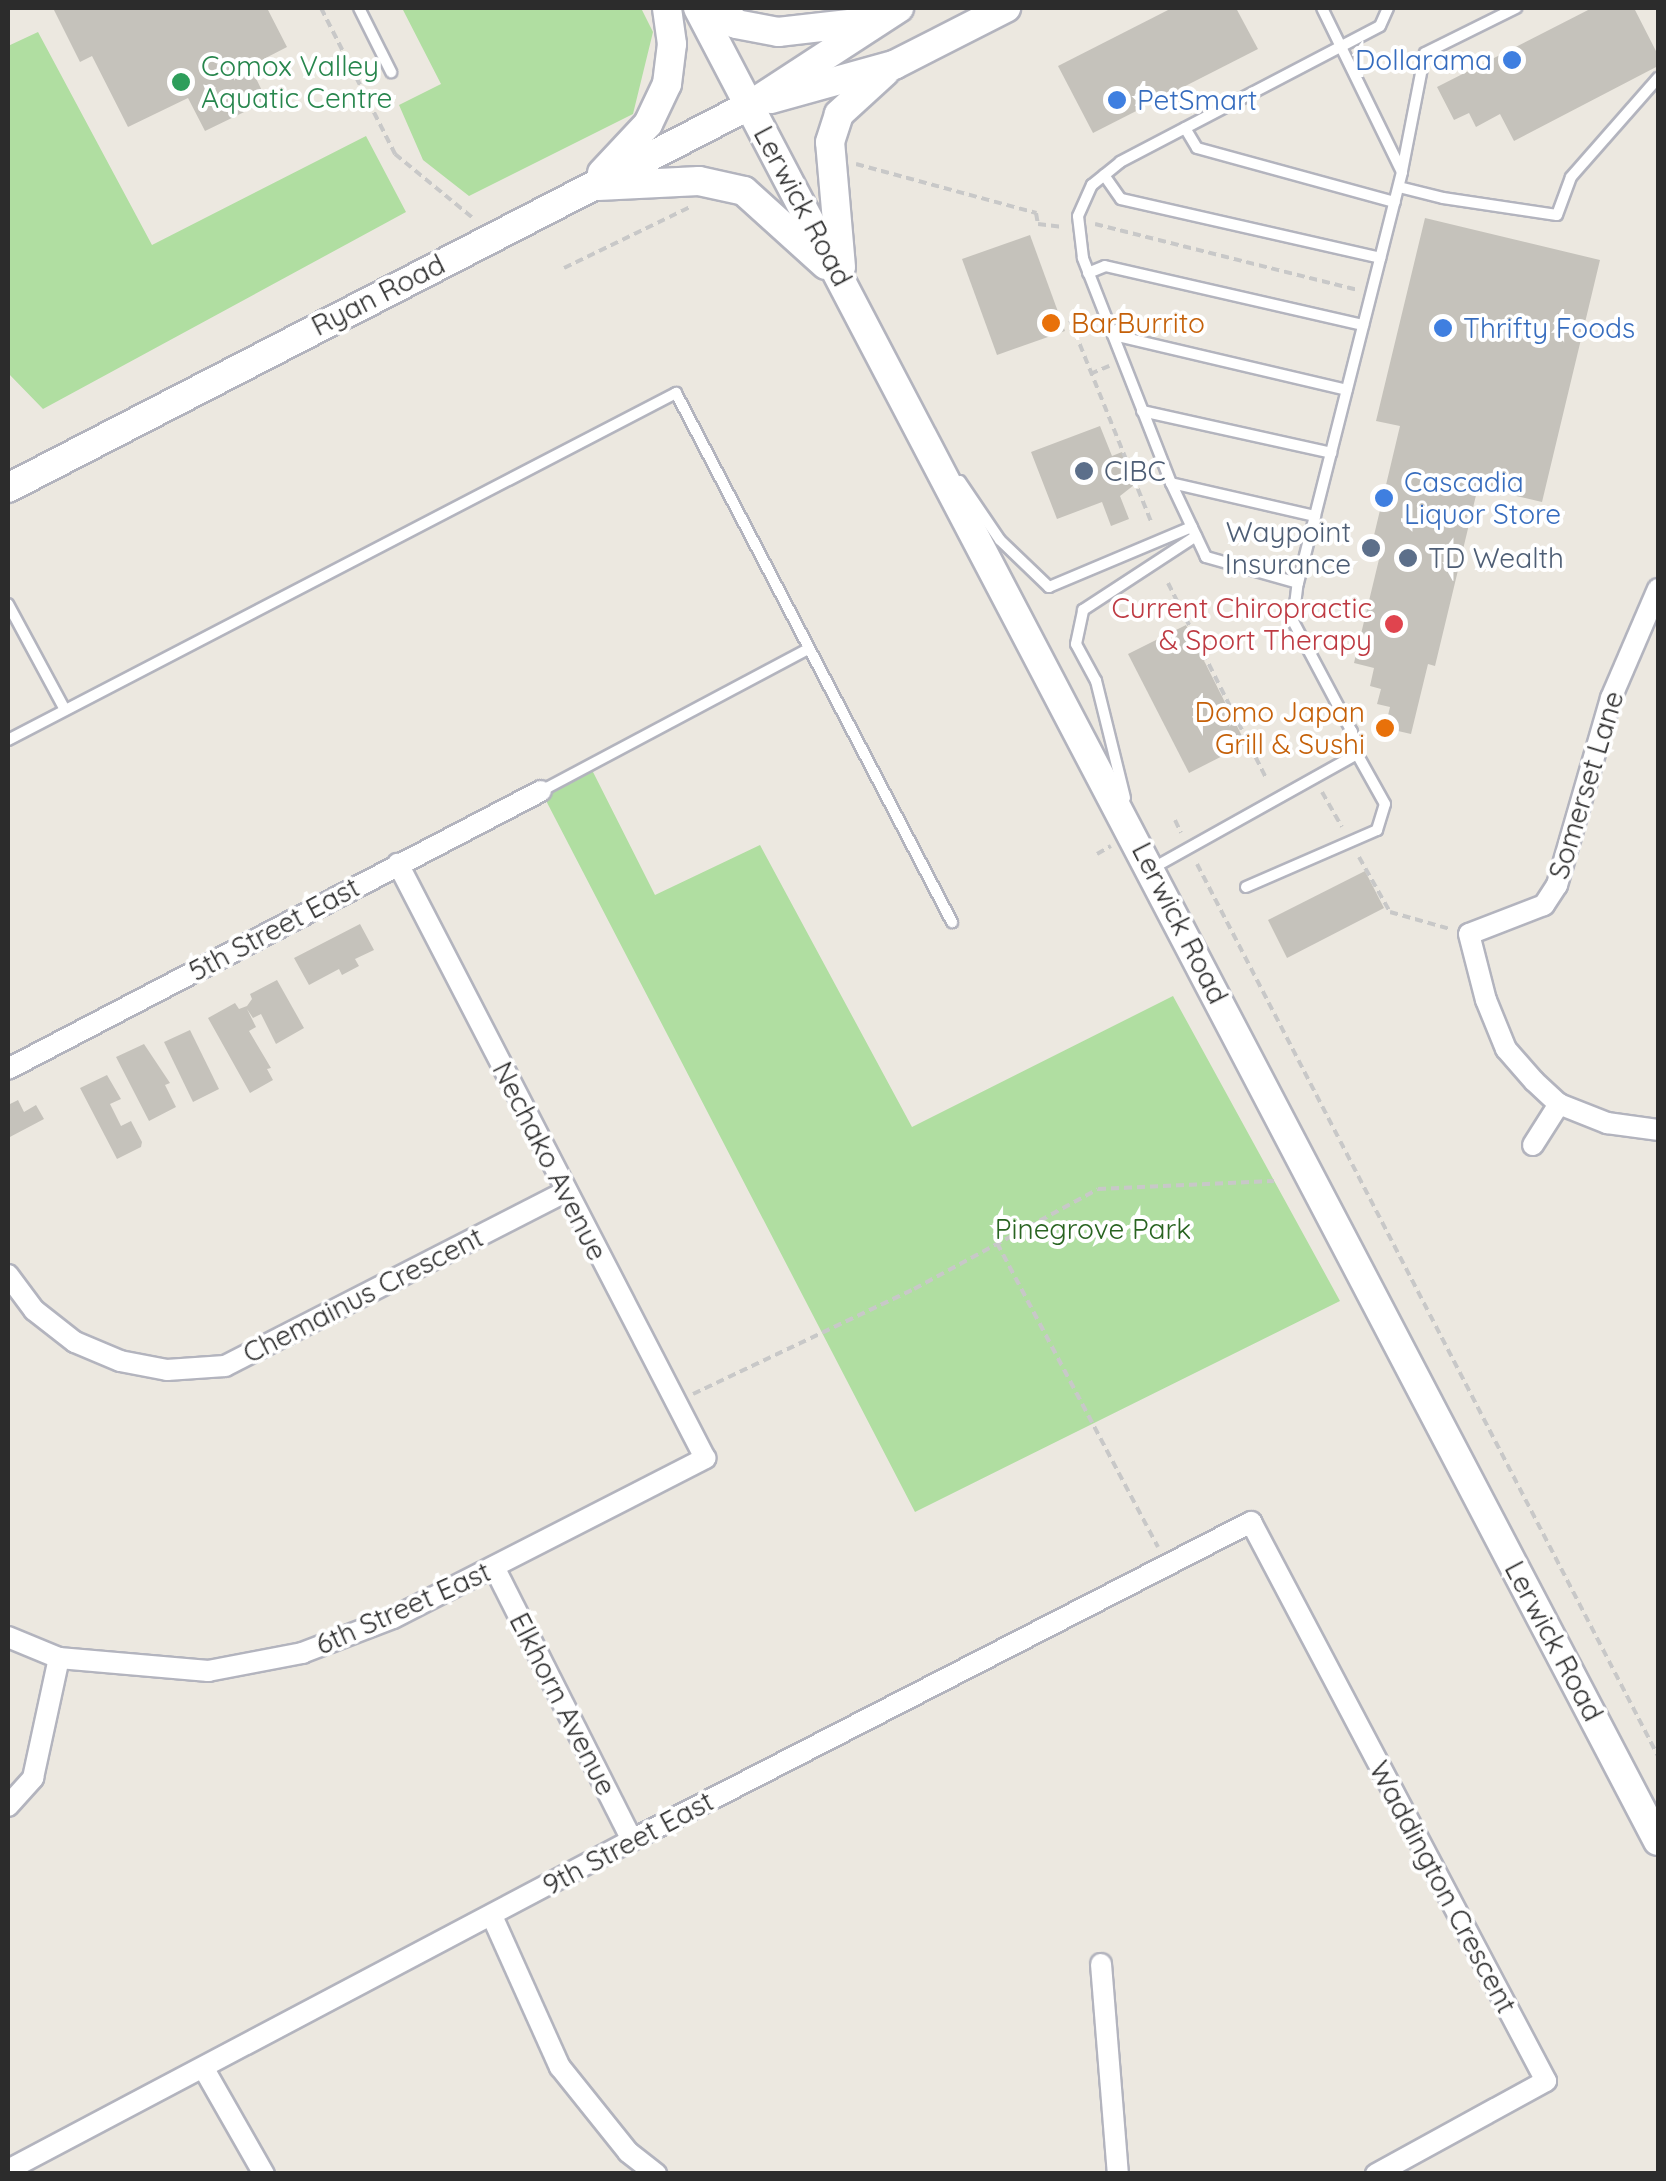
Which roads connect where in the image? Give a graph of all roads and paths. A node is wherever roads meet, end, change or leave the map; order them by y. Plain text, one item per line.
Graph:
1 (321, 8) edge
2 (359, 8) edge
3 (667, 8) edge
4 (698, 8) edge
5 (722, 8) edge
6 (898, 8) edge
7 (1006, 8) edge
8 (1322, 8) edge
9 (1388, 8) edge
10 (1516, 8) edge
11 (872, 21) junction
12 (1339, 46) junction
13 (894, 66) junction
14 (391, 72) dead end
15 (1658, 78) edge
16 (750, 105) junction
17 (1185, 128) junction
18 (846, 162) dead end
19 (1402, 172) junction
20 (1104, 176) junction
21 (589, 186) junction
22 (1398, 186) junction
23 (1394, 202) junction
24 (692, 207) dead end
25 (1079, 225) junction
26 (493, 235) junction
27 (1380, 258) junction
28 (564, 268) dead end
29 (1088, 273) junction
30 (842, 279) junction
31 (1372, 293) junction
32 (1070, 320) dead end
33 (1364, 325) junction
34 (1113, 336) junction
35 (1347, 390) junction
36 (911, 410) junction
37 (1142, 411) junction
38 (1331, 453) junction
39 (1170, 483) junction
40 (8, 488) edge
41 (1315, 516) junction
42 (1194, 532) junction
43 (1155, 533) dead end
44 (1168, 582) dead end
45 (1298, 583) junction
46 (1658, 589) edge
47 (8, 604) edge
48 (808, 649) junction
49 (65, 710) junction
50 (8, 740) edge
51 (1357, 754) junction
52 (1314, 778) junction
53 (1267, 780) dead end
54 (541, 792) joint
55 (1175, 820) dead end
56 (1134, 834) junction
57 (1350, 842) junction
58 (1188, 848) junction
59 (398, 864) junction
60 (1152, 869) junction
61 (1246, 887) dead end
62 (952, 922) dead end
63 (1469, 934) junction
64 (8, 1069) edge
65 (1558, 1104) junction
66 (1658, 1130) edge
67 (1532, 1145) dead end
68 (1274, 1182) dead end
69 (565, 1192) junction
70 (997, 1243) junction
71 (8, 1275) edge
72 (676, 1403) junction
73 (705, 1458) joint
74 (1251, 1522) joint
75 (1167, 1565) junction
76 (494, 1568) junction
77 (8, 1637) edge
78 (59, 1658) junction
79 (1658, 1756) edge
80 (8, 1806) edge
81 (632, 1840) junction
82 (1658, 1841) edge
83 (492, 1916) junction
84 (1101, 1964) dead end
85 (204, 2069) junction
86 (8, 2170) edge
87 (264, 2174) edge
88 (656, 2174) edge
89 (1118, 2174) edge
90 (1376, 2174) edge

1 - 26 path
2 - 14 lane
3 - 21 main road
4 - 16 main road, Lerwick Road
5 - 11 main road
6 - 11 main road, Ryan Road
7 - 13 main road, Ryan Road
8 - 12 lane
9 - 12 lane
10 - 19 lane
11 - 16 main road, Ryan Road
12 - 17 lane
12 - 19 lane
13 - 16 main road, Ryan Road
13 - 30 main road
15 - 22 lane
16 - 21 main road, Ryan Road
16 - 30 main road, Lerwick Road
17 - 20 lane
17 - 23 lane
18 - 25 path
19 - 22 lane
20 - 25 lane
20 - 27 lane
21 - 26 main road, Ryan Road
21 - 30 main road
22 - 23 lane
23 - 27 lane
24 - 28 path
25 - 29 lane
25 - 31 path
26 - 40 main road, Ryan Road
27 - 31 lane
29 - 33 lane
29 - 34 lane
30 - 36 main road, Lerwick Road
31 - 33 lane
32 - 43 path
33 - 35 lane
34 - 35 lane
34 - 37 lane
35 - 38 lane
36 - 42 lane
36 - 56 main road, Lerwick Road
37 - 38 lane
37 - 39 lane
38 - 41 lane
39 - 41 lane
39 - 42 lane
41 - 45 lane
42 - 45 lane
42 - 56 lane
44 - 53 path
45 - 51 lane
46 - 63 street, Somerset Lane
47 - 49 lane
48 - 49 lane
48 - 54 lane
48 - 62 lane
49 - 50 lane
51 - 52 lane
51 - 57 lane
52 - 57 path
52 - 58 lane
54 - 59 street, 5th Street East
55 - 58 path
56 - 60 main road, Lerwick Road
57 - 61 lane
57 - 63 path
58 - 60 lane
58 - 79 path
59 - 64 street, 5th Street East
59 - 69 street, Nechako Avenue
60 - 82 main road, Lerwick Road
63 - 65 street
65 - 66 street
65 - 67 street
68 - 70 path
69 - 71 street, Chemainus Crescent
69 - 72 street, Nechako Avenue
70 - 72 path
70 - 75 path
72 - 73 street, Nechako Avenue
73 - 76 street, 6th Street East
74 - 75 street, 9th Street East
74 - 90 street, Waddington Crescent
75 - 81 street, 9th Street East
76 - 78 street, 6th Street East
76 - 81 street, Elkhorn Avenue
77 - 78 street, 6th Street East
78 - 80 street
81 - 83 street, 9th Street East
83 - 85 street, 9th Street East
83 - 88 street
84 - 89 street
85 - 86 street, 9th Street East
85 - 87 street

